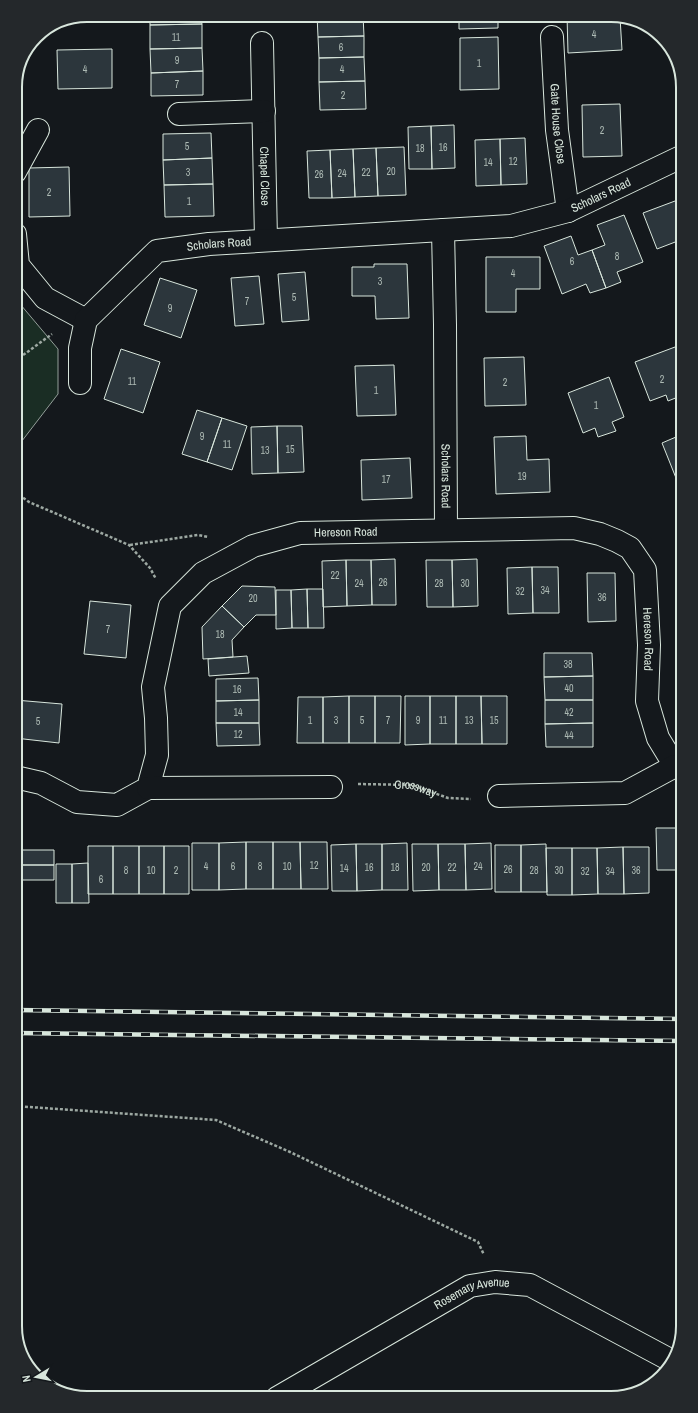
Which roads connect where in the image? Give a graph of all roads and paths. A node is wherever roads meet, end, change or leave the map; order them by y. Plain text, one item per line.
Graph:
1 (552, 37) dead end
2 (262, 43) dead end
3 (264, 111) junction
4 (179, 114) dead end
5 (38, 130) dead end
6 (22, 159) edge
7 (676, 159) edge
8 (568, 211) junction
9 (442, 230) junction
10 (266, 240) junction
11 (22, 270) edge
12 (86, 320) junction
13 (22, 356) edge
14 (80, 383) dead end
15 (22, 497) edge
16 (446, 530) junction
17 (129, 545) junction
18 (253, 546) junction
19 (170, 606) junction
20 (676, 764) edge
21 (676, 769) edge
22 (22, 779) edge
23 (330, 787) joint
24 (148, 788) junction
25 (499, 796) joint
26 (22, 1106) edge
27 (495, 1282) junction
28 (667, 1358) edge
29 (290, 1391) edge

1 - 8 street, Gate House Close
2 - 3 street, Chapel Close
3 - 4 street
3 - 10 street, Chapel Close
5 - 6 street
7 - 8 street, Scholars Road
8 - 9 street, Scholars Road
9 - 10 street, Scholars Road
9 - 16 street, Scholars Road
10 - 12 street, Scholars Road
11 - 12 street
12 - 13 path
12 - 14 street
15 - 17 path
16 - 18 street, Hereson Road
16 - 20 street, Hereson Road
17 - 18 path
17 - 19 path
18 - 19 street, Hereson Road
19 - 24 street
21 - 25 street
22 - 24 street
23 - 24 street
23 - 25 path, Crossway
26 - 27 path
27 - 28 street, Rosemary Avenue
27 - 29 street, Rosemary Avenue

